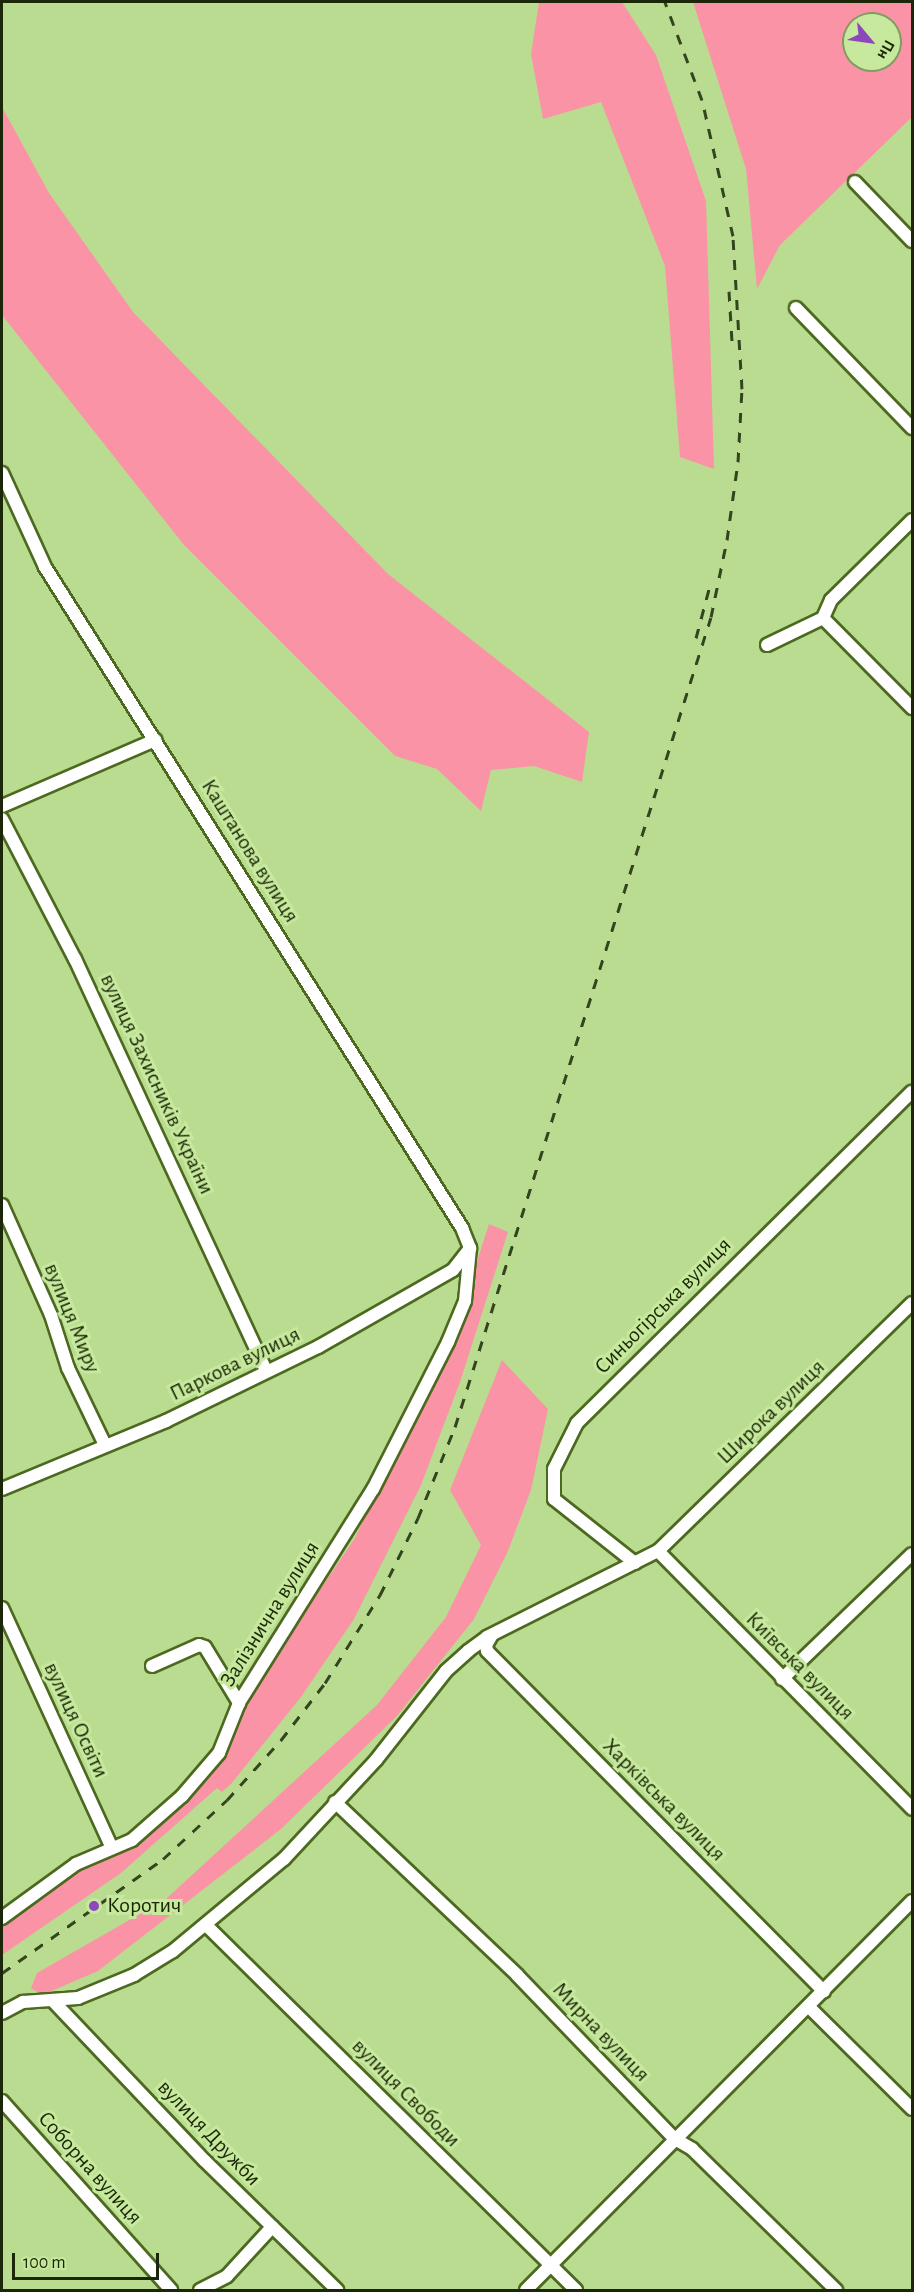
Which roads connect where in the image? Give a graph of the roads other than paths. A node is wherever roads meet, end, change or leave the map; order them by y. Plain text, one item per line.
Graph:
1 (855, 182) dead end
2 (912, 241) edge
3 (796, 308) dead end
4 (912, 428) edge
5 (2, 472) edge
6 (912, 520) edge
7 (823, 618) junction
8 (767, 645) dead end
9 (912, 708) edge
10 (155, 740) junction
11 (2, 806) edge
12 (2, 819) edge
13 (912, 1092) edge
14 (2, 1205) edge
15 (470, 1248) junction
16 (912, 1303) edge
17 (266, 1371) junction
18 (105, 1445) junction
19 (2, 1490) edge
20 (658, 1551) junction
21 (912, 1554) edge
22 (635, 1563) junction
23 (2, 1608) edge
24 (493, 1635) junction
25 (152, 1666) dead end
26 (782, 1679) junction
27 (239, 1703) junction
28 (335, 1802) junction
29 (911, 1805) edge
30 (112, 1848) junction
31 (912, 1900) edge
32 (2, 1918) edge
33 (206, 1925) junction
34 (824, 1991) junction
35 (54, 2002) junction
36 (809, 2007) junction
37 (2, 2013) edge
38 (2, 2101) edge
39 (912, 2109) edge
40 (675, 2139) junction
41 (272, 2227) junction
42 (551, 2265) junction
43 (171, 2290) edge
44 (200, 2290) edge
45 (337, 2290) edge
46 (526, 2290) edge
47 (576, 2290) edge
48 (836, 2290) edge

1 - 2 street
3 - 4 street
5 - 10 street, Каштанова вулиця
6 - 7 street
7 - 8 street
7 - 9 street
10 - 11 street
10 - 15 street, Каштанова вулиця
12 - 17 street, вулиця Захисників України
13 - 22 street, Синьогірська вулиця
14 - 18 street, вулиця Миру
15 - 17 street, Паркова вулиця
15 - 27 street, Залізнична вулиця
16 - 20 street, Широка вулиця
17 - 18 street, Паркова вулиця
18 - 19 street, Паркова вулиця
20 - 22 street, Широка вулиця
20 - 26 street, Київська вулиця
21 - 26 street
22 - 24 street, Широка вулиця
23 - 30 street, вулиця Освіти
24 - 28 street, Широка вулиця
24 - 34 street, Харківська вулиця
25 - 27 street
26 - 29 street, Київська вулиця
27 - 30 street, Залізнична вулиця
28 - 33 street, Широка вулиця
28 - 40 street, Мирна вулиця
30 - 32 street, Залізнична вулиця
31 - 34 street
33 - 35 street, Широка вулиця
33 - 42 street, вулиця Свободи
34 - 36 street
35 - 37 street, Широка вулиця
35 - 41 street, вулиця Дружби
36 - 39 street
36 - 40 street
38 - 43 street, Соборна вулиця
40 - 42 street
40 - 48 street, Мирна вулиця
41 - 44 street
41 - 45 street, вулиця Дружби
42 - 46 street
42 - 47 street, вулиця Свободи

